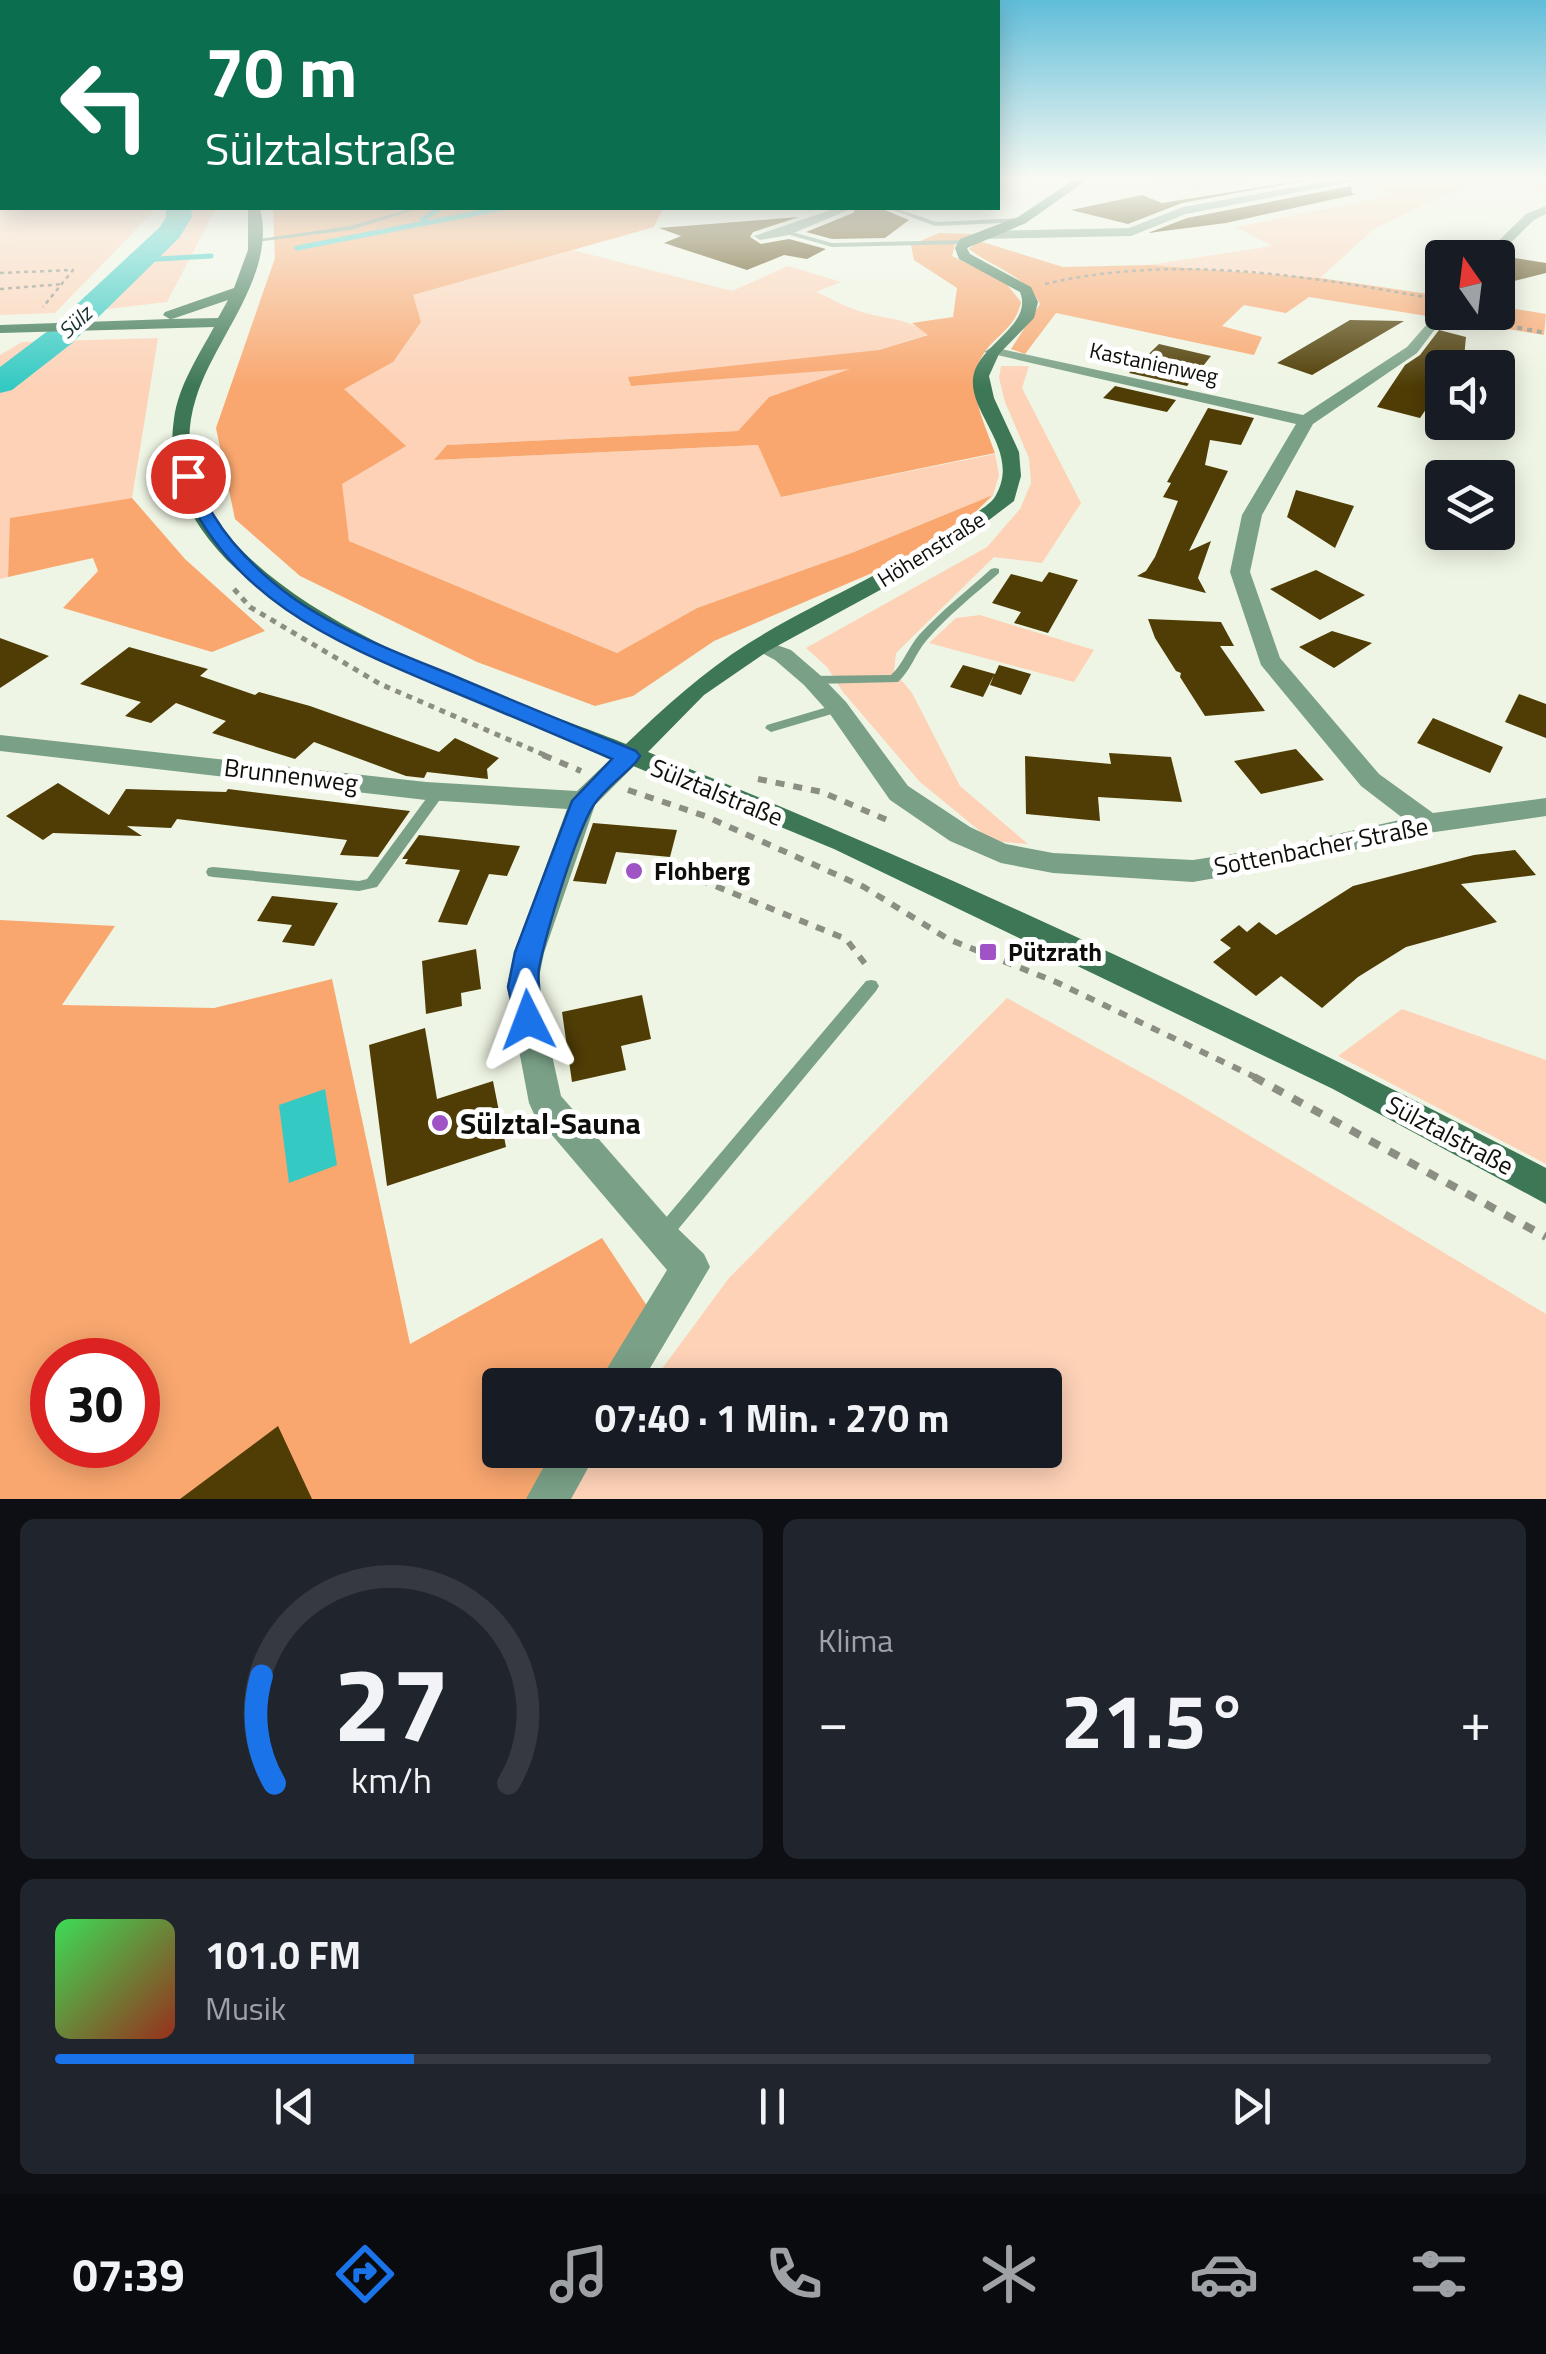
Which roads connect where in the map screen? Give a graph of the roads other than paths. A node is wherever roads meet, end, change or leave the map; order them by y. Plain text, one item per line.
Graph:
1 (254, 247) edge
2 (961, 247) edge
3 (239, 291) junction
4 (224, 322) junction
5 (121, 325) junction
6 (5, 329) edge
7 (1426, 330) edge
8 (992, 352) junction
9 (1306, 421) junction
10 (995, 571) dead end
11 (760, 646) junction
12 (812, 680) junction
13 (838, 708) junction
14 (771, 728) dead end
15 (12, 738) edge
16 (628, 756) junction
17 (440, 791) junction
18 (584, 801) junction
19 (1546, 807) edge
20 (1428, 823) junction
21 (213, 872) dead end
22 (872, 986) road end
23 (1546, 1187) edge
24 (660, 1238) junction
25 (628, 1368) edge
26 (566, 1468) edge
27 (546, 1499) edge

1 - 3 main road, Sülztalstraße
2 - 8 main road
3 - 4 main road, Sülztalstraße
3 - 5 main road
4 - 5 main road
4 - 16 main road, Sülztalstraße
5 - 6 main road
7 - 9 street
8 - 9 street, Kastanienweg
8 - 11 main road, Höhenstraße
9 - 20 street
10 - 12 lane
11 - 12 street, Sottenbacher Straße
11 - 16 main road, Höhenstraße
12 - 13 street, Sottenbacher Straße
13 - 14 lane
13 - 20 street, Sottenbacher Straße
15 - 17 street, Brunnenweg
16 - 18 street
16 - 23 main road, Sülztalstraße
17 - 18 street, Brunnenweg
17 - 21 lane
18 - 24 street
19 - 20 street, Sottenbacher Straße
22 - 24 lane
24 - 25 street
26 - 27 street

